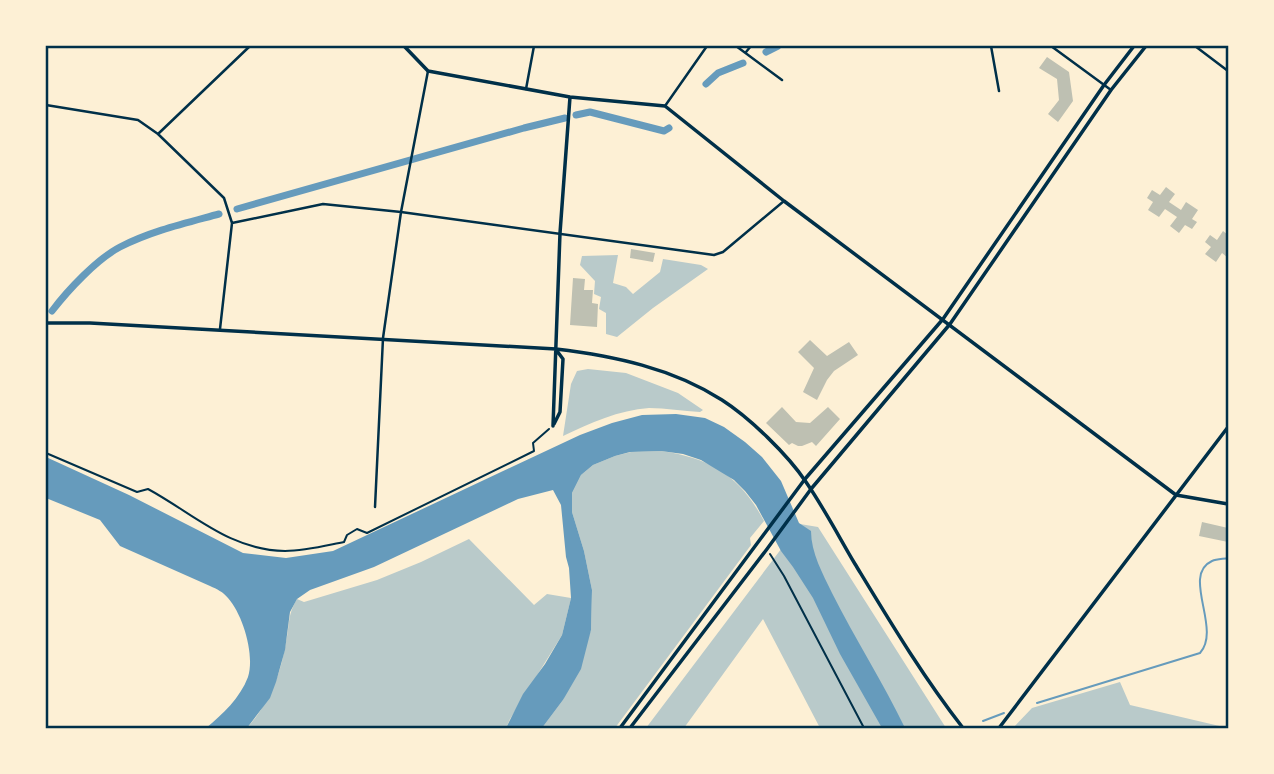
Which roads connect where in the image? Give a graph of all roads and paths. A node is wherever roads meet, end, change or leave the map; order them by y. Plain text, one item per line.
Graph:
1 (250, 46) edge
2 (404, 46) edge
3 (534, 46) edge
4 (707, 46) edge
5 (736, 46) edge
6 (751, 46) edge
7 (991, 46) edge
8 (1051, 46) edge
9 (1134, 46) edge
10 (1146, 46) edge
11 (1195, 46) edge
12 (746, 52) junction
13 (428, 71) junction
14 (1228, 71) edge
15 (782, 80) dead end
16 (1104, 85) junction
17 (526, 89) junction
18 (1111, 90) junction
19 (999, 91) dead end
20 (570, 97) junction
21 (46, 106) edge
22 (665, 106) junction
23 (158, 134) junction
24 (784, 201) junction
25 (401, 212) junction
26 (232, 223) junction
27 (560, 233) junction
28 (943, 319) junction
29 (46, 323) edge
30 (950, 324) junction
31 (220, 330) junction
32 (383, 338) junction
33 (556, 349) junction
34 (553, 426) joint
35 (1228, 427) edge
36 (46, 453) edge
37 (805, 480) junction
38 (811, 489) junction
39 (1176, 495) junction
40 (1228, 504) edge
41 (375, 507) dead end
42 (767, 549) junction
43 (620, 729) edge
44 (630, 729) edge
45 (864, 729) edge
46 (963, 729) edge
47 (999, 729) edge

1 - 23 street
2 - 13 street
3 - 17 street
4 - 22 street
5 - 12 street
6 - 12 street
7 - 19 street
8 - 16 street
9 - 16 street
10 - 18 street
11 - 14 street
12 - 15 street
13 - 17 street
13 - 25 street
16 - 18 street
16 - 28 street
17 - 20 street
18 - 30 street
20 - 22 street
20 - 27 street
21 - 23 street
22 - 24 street
23 - 26 street
24 - 27 street
24 - 28 street
25 - 26 street
25 - 27 street
25 - 32 street
26 - 31 street
27 - 33 street
28 - 30 street
28 - 37 street
29 - 31 street
30 - 38 street
30 - 39 street
31 - 32 street
32 - 33 street
32 - 41 street
33 - 34 street
33 - 37 street
34 - 36 path
35 - 39 street
37 - 38 street
37 - 43 street
38 - 42 street
38 - 46 street
39 - 40 street
39 - 47 street
42 - 44 street
42 - 45 path

